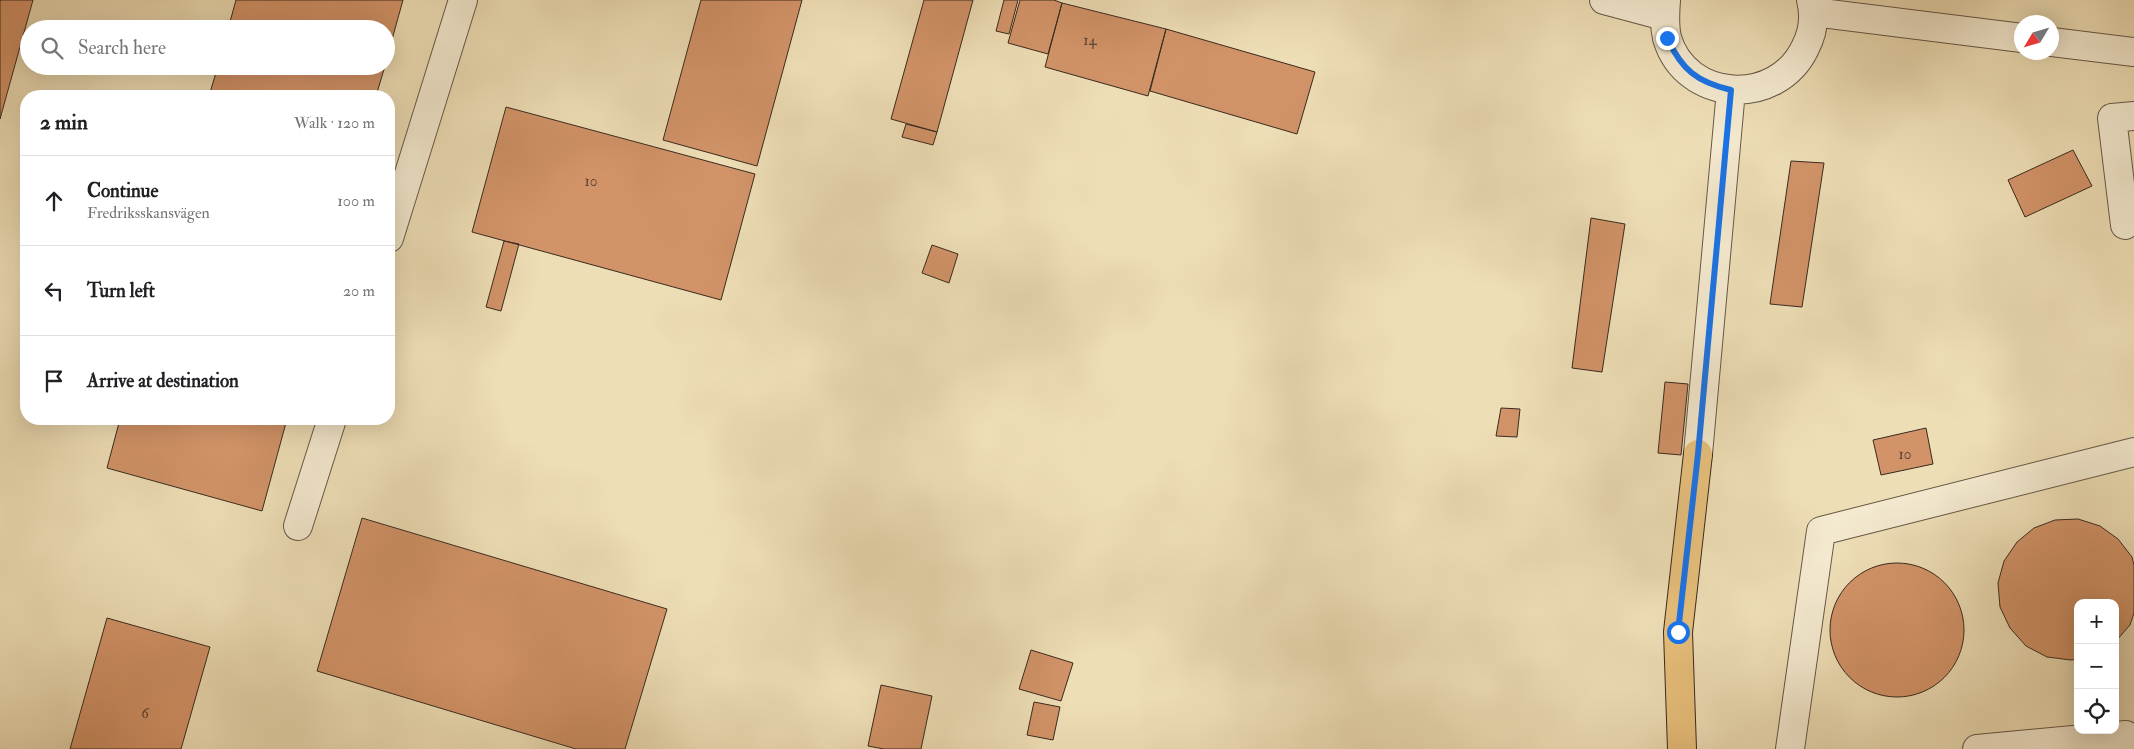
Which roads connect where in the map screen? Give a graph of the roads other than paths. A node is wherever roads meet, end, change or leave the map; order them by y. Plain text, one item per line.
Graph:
1 (463, 0) edge
2 (1604, 0) edge
3 (1812, 6) edge
4 (1665, 8) edge
5 (2014, 37) edge
6 (2059, 43) edge
7 (2134, 52) edge
8 (1731, 90) junction
9 (2134, 116) edge
10 (395, 219) edge
11 (2125, 225) dead end
12 (330, 425) edge
13 (2134, 452) edge
14 (1698, 454) joint
15 (298, 526) dead end
16 (1682, 749) edge
17 (1790, 749) edge
18 (1977, 749) edge
19 (2131, 749) edge

1 - 10 street
2 - 4 street
3 - 5 street
3 - 8 street
4 - 8 street
6 - 7 street
8 - 14 street
9 - 11 street
12 - 15 street
13 - 17 street
14 - 16 main road
18 - 19 street

